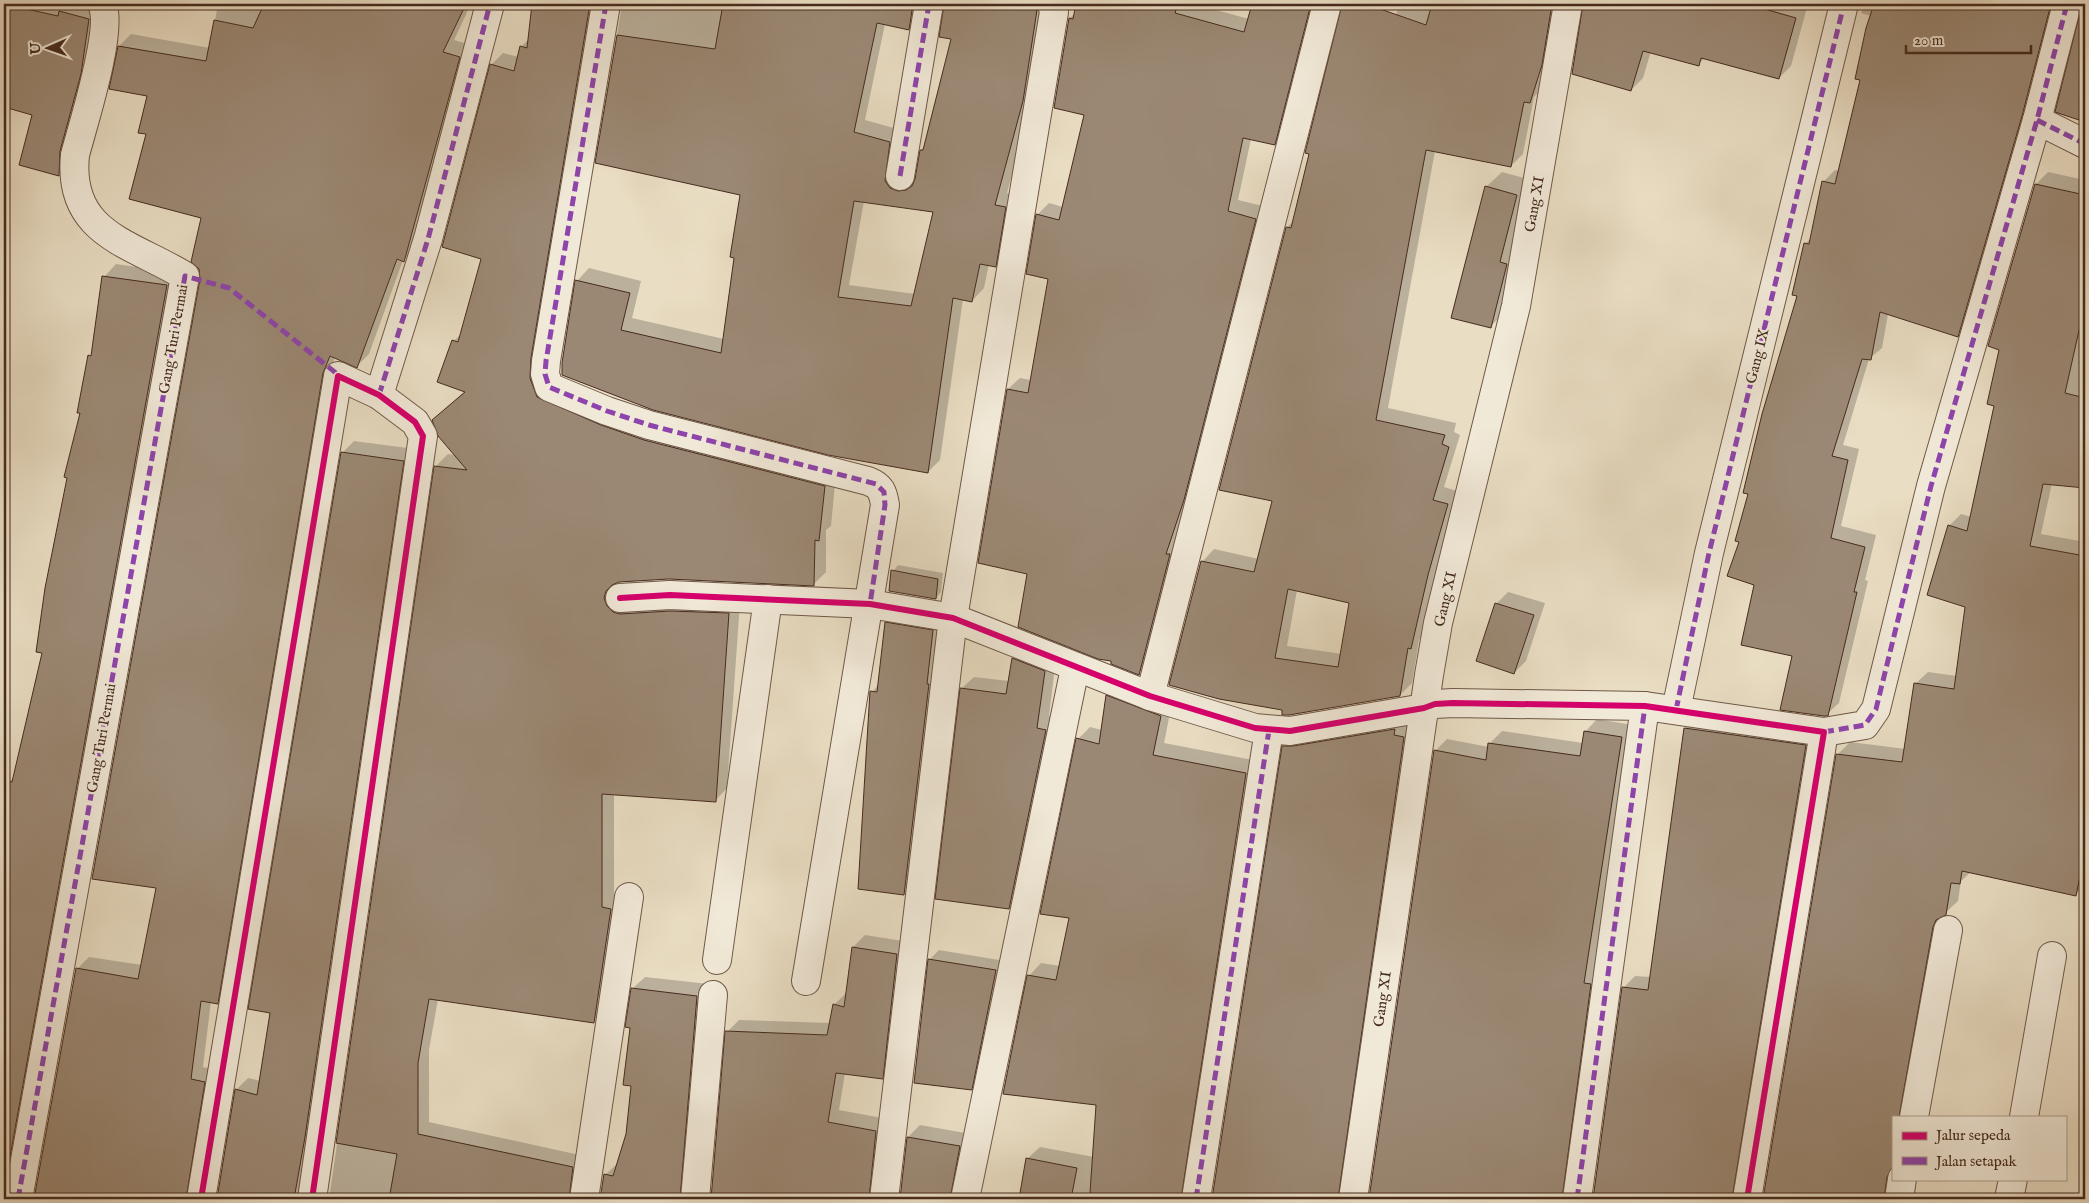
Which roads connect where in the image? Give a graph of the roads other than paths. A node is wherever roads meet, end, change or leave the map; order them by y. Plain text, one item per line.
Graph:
1 (102, 4) edge
2 (490, 4) edge
3 (606, 4) edge
4 (929, 4) edge
5 (1052, 4) edge
6 (1327, 4) edge
7 (1568, 4) edge
8 (1844, 4) edge
9 (2067, 4) edge
10 (2037, 120) junction
11 (2085, 144) edge
12 (900, 176) dead end
13 (378, 395) junction
14 (620, 598) dead end
15 (768, 600) junction
16 (870, 604) junction
17 (954, 618) junction
18 (1075, 668) junction
19 (1150, 696) junction
20 (1644, 706) junction
21 (1424, 708) junction
22 (1676, 710) junction
23 (1269, 730) junction
24 (1824, 732) junction
25 (629, 897) dead end
26 (1948, 930) dead end
27 (2052, 956) dead end
28 (717, 960) dead end
29 (806, 981) dead end
30 (713, 995) dead end
31 (1914, 1116) edge
32 (2024, 1116) edge
33 (1902, 1180) edge
34 (2013, 1180) edge
35 (18, 1199) edge
36 (201, 1199) edge
37 (312, 1199) edge
38 (584, 1199) edge
39 (695, 1199) edge
40 (884, 1199) edge
41 (965, 1199) edge
42 (1196, 1199) edge
43 (1353, 1199) edge
44 (1577, 1199) edge
45 (1747, 1199) edge
46 (1899, 1199) edge
47 (2010, 1199) edge

1 - 35 street, Gang Turi Permai
2 - 13 street
3 - 16 street
4 - 12 street
5 - 17 street
6 - 19 street
7 - 21 street, Gang XI
8 - 22 street, Gang IX
9 - 10 street
10 - 11 street
10 - 24 street
13 - 36 street
13 - 37 street
14 - 15 street
15 - 16 street
15 - 28 street
16 - 17 street
16 - 29 street
17 - 18 street
17 - 40 street
18 - 19 street
18 - 41 street
19 - 23 street
20 - 21 street
20 - 22 street
20 - 44 street
21 - 23 street
21 - 43 street, Gang XI
22 - 24 street
23 - 42 street
24 - 45 street
25 - 38 street
26 - 31 street
27 - 32 street
30 - 39 street
33 - 46 street
34 - 47 street

